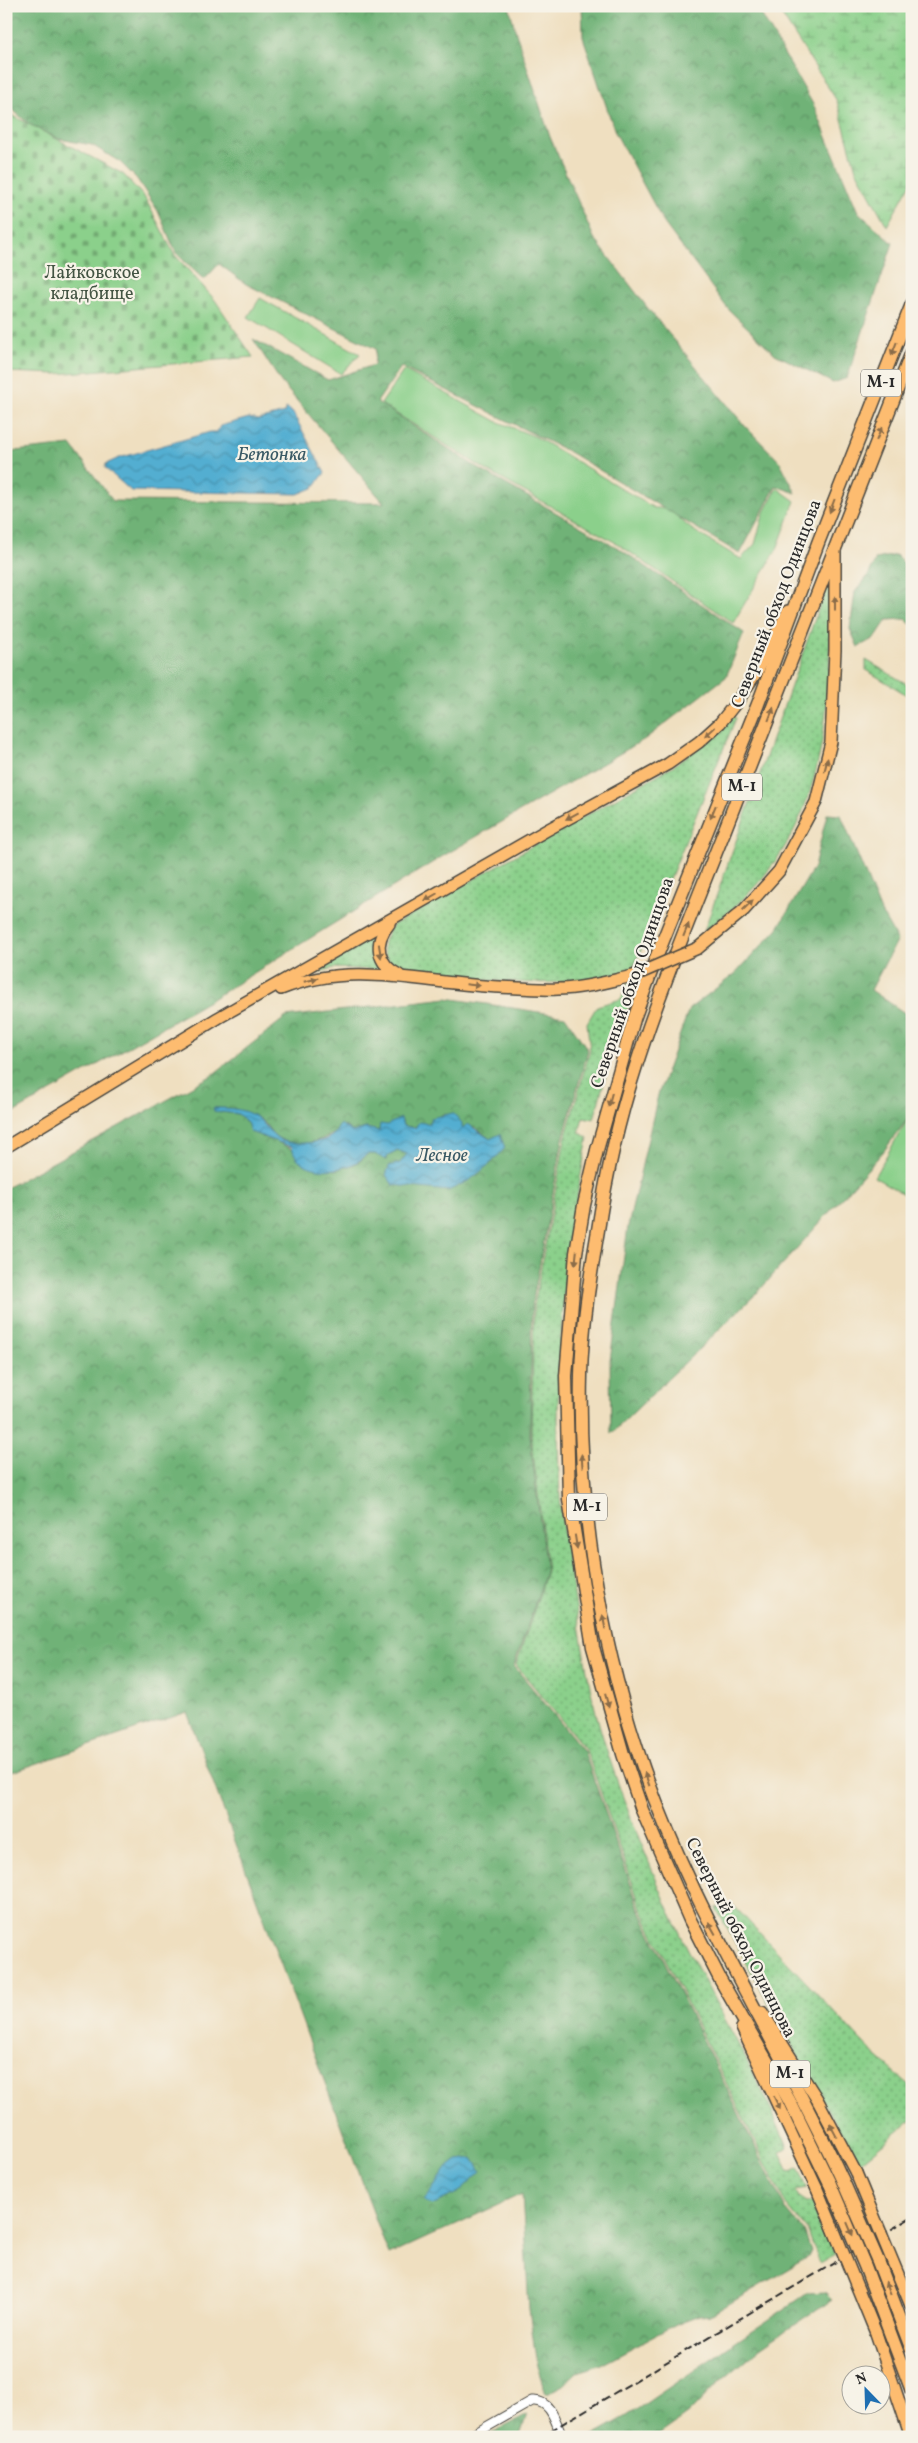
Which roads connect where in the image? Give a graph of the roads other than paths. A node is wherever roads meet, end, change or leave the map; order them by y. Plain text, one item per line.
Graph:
1 (912, 304) edge
2 (912, 352) edge
3 (835, 549) junction
4 (808, 572) junction
5 (398, 916) junction
6 (408, 978) junction
7 (218, 1018) junction
8 (6, 1147) edge
9 (735, 1970) junction
10 (720, 1979) junction
11 (912, 2308) edge
12 (912, 2350) edge
13 (912, 2391) edge
14 (469, 2437) edge
15 (562, 2437) edge
16 (911, 2437) edge

1 -> 4 highway, Северный обход Одинцова / М-1
3 -> 2 highway, Северный обход Одинцова / М-1
6 -> 3 main road, М-1, bridge
9 -> 3 highway, Северный обход Одинцова / М-1
4 -> 5 main road, М-1
4 -> 10 highway, Северный обход Одинцова / М-1
5 -> 6 main road
5 - 7 main road, М-1
7 -> 6 main road, М-1
7 - 8 main road, М-1
11 -> 9 main road, bridge
12 -> 9 highway, Северный обход Одинцова / М-1, bridge
10 -> 13 highway, Северный обход Одинцова / М-1, bridge
10 -> 16 main road, bridge
14 - 15 street

